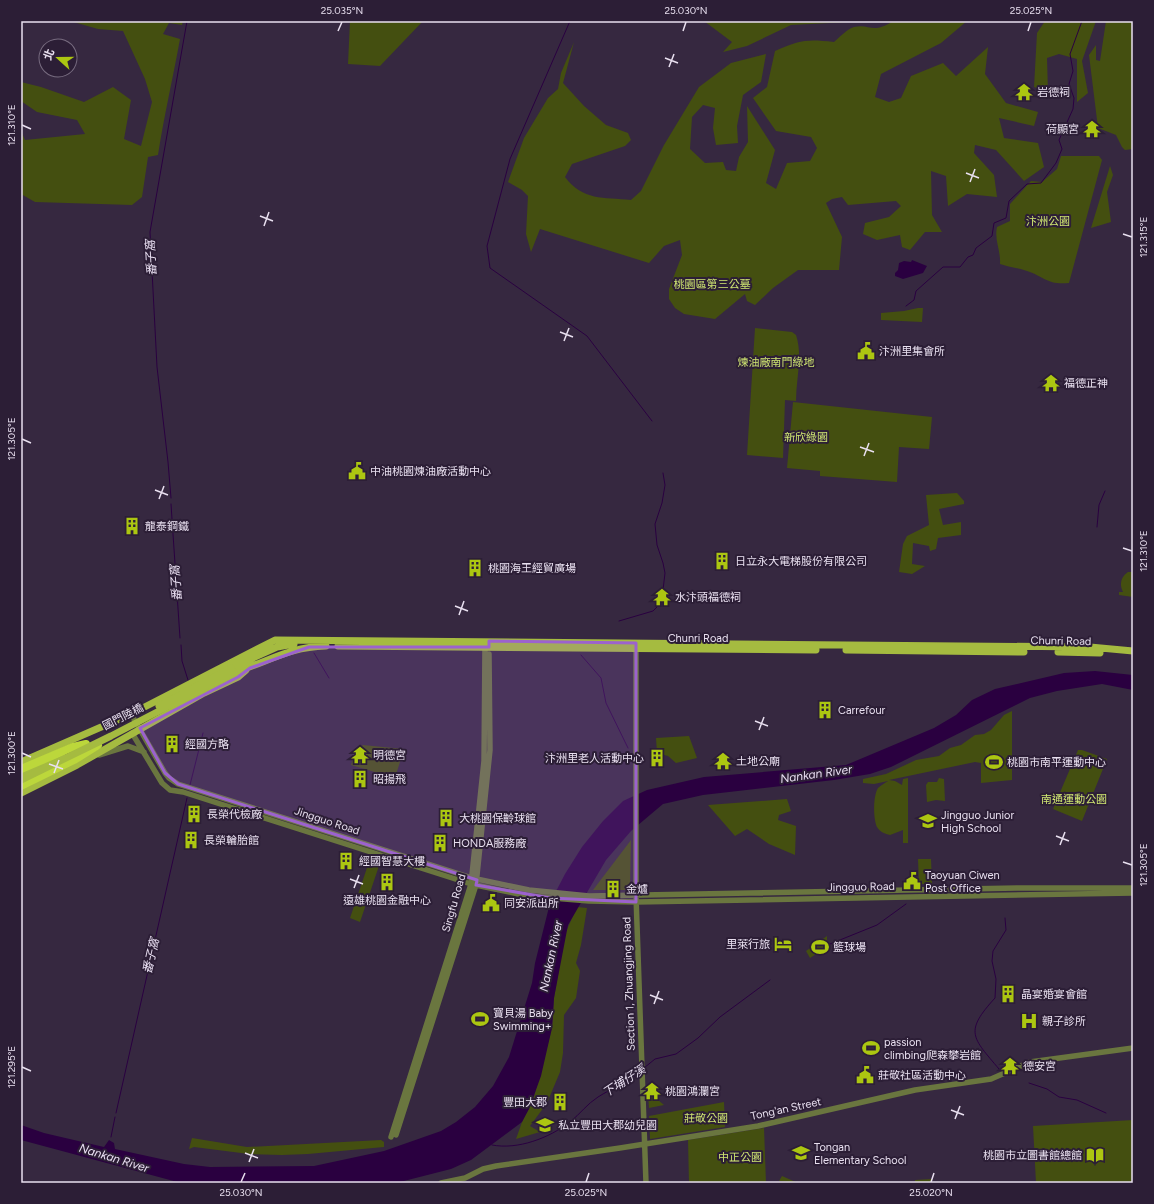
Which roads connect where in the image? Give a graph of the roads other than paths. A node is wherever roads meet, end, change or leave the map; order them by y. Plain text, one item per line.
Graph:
1 (417, 643) junction
2 (487, 644) junction
3 (636, 646) junction
4 (277, 648) junction
5 (990, 649) junction
6 (1133, 651) edge
7 (1133, 656) edge
8 (250, 668) junction
9 (233, 670) junction
10 (131, 714) junction
11 (140, 728) junction
12 (132, 732) junction
13 (111, 736) junction
14 (86, 744) junction
15 (145, 753) junction
16 (21, 762) edge
17 (77, 765) junction
18 (21, 769) edge
19 (21, 774) edge
20 (21, 780) edge
21 (21, 786) edge
22 (21, 792) edge
23 (474, 882) junction
24 (1133, 888) edge
25 (1133, 893) edge
26 (636, 899) junction
27 (1133, 1048) edge
28 (396, 1135) dead end
29 (390, 1137) dead end
30 (644, 1144) junction
31 (441, 1183) edge
32 (646, 1183) edge

1 - 2 main road, Chunri Road
1 - 4 main road
1 - 4 main road
2 - 3 main road, Chunri Road
2 - 23 street, Singfu Road
3 - 5 main road, Chunri Road
3 - 26 street, Section 1, Zhuangjing Road
4 - 8 main road
4 - 9 main road
4 - 10 main road
5 - 6 main road, Chunri Road
5 - 7 main road, Chunri Road
8 - 9 main road
8 - 11 main road
9 - 13 main road, 國門陸橋, bridge
9 - 14 main road, 國門陸橋, bridge
10 - 11 street, Jingguo Road
10 - 16 main road
11 - 12 main road
11 - 23 street, Jingguo Road
12 - 15 street, Jingguo Road
12 - 17 main road
13 - 20 main road, 國門陸橋, bridge
13 - 21 highway, bridge
14 - 18 highway
14 - 19 main road, 國門陸橋
15 - 17 street
15 - 23 street, Jingguo Road
17 - 22 main road
23 - 26 street, Jingguo Road
23 - 28 street, Singfu Road
23 - 29 street, Singfu Road
24 - 26 street, Jingguo Road
25 - 26 street, Jingguo Road
26 - 30 street, Section 1, Zhuangjing Road
27 - 30 street, Tong'an Street
30 - 31 street, Tong'an Street
30 - 32 street, Section 1, Zhuangjing Road

